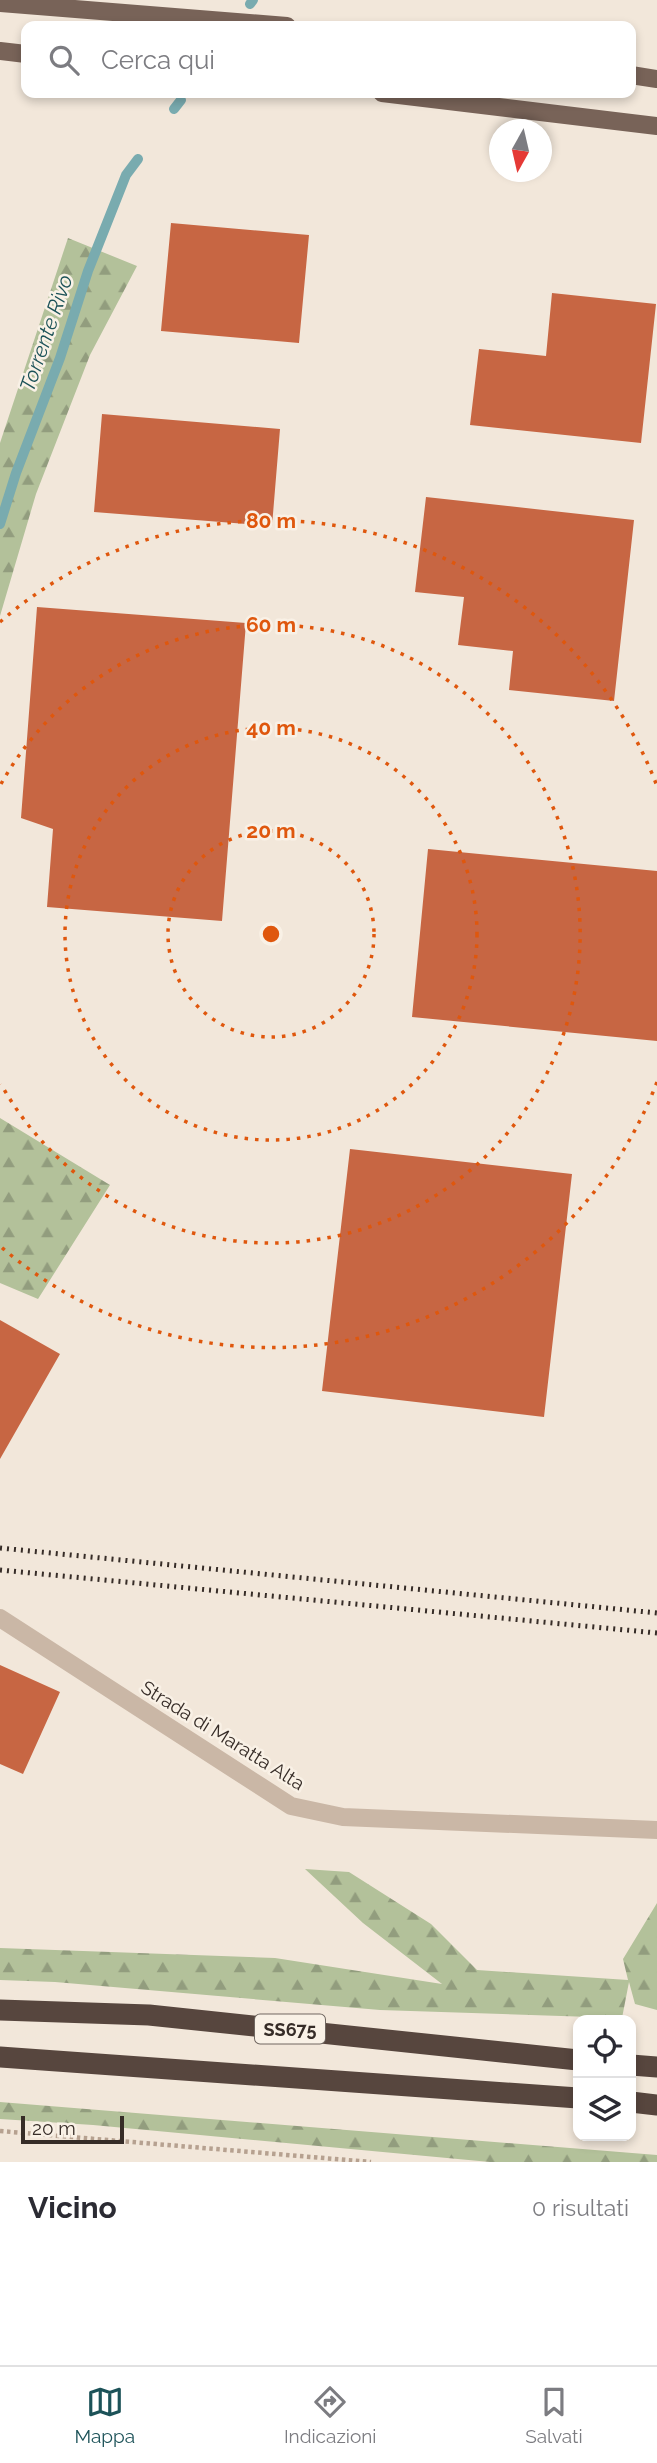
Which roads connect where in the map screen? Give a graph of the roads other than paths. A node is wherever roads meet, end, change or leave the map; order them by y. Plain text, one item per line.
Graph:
1 (0, 3) edge
2 (225, 21) edge
3 (0, 51) edge
4 (21, 53) edge
5 (636, 76) edge
6 (657, 79) edge
7 (424, 98) edge
8 (657, 126) edge
9 (0, 1618) edge
10 (657, 1830) edge
11 (0, 2010) edge
12 (0, 2057) edge
13 (573, 2059) edge
14 (636, 2065) edge
15 (657, 2067) edge
16 (573, 2098) edge
17 (636, 2103) edge
18 (657, 2105) edge

1 - 2 main road
3 - 4 main road
5 - 6 main road
7 - 8 main road
9 - 10 street, Strada di Maratta Alta
11 - 13 highway, SS675
12 - 16 highway
14 - 15 highway
17 - 18 highway

